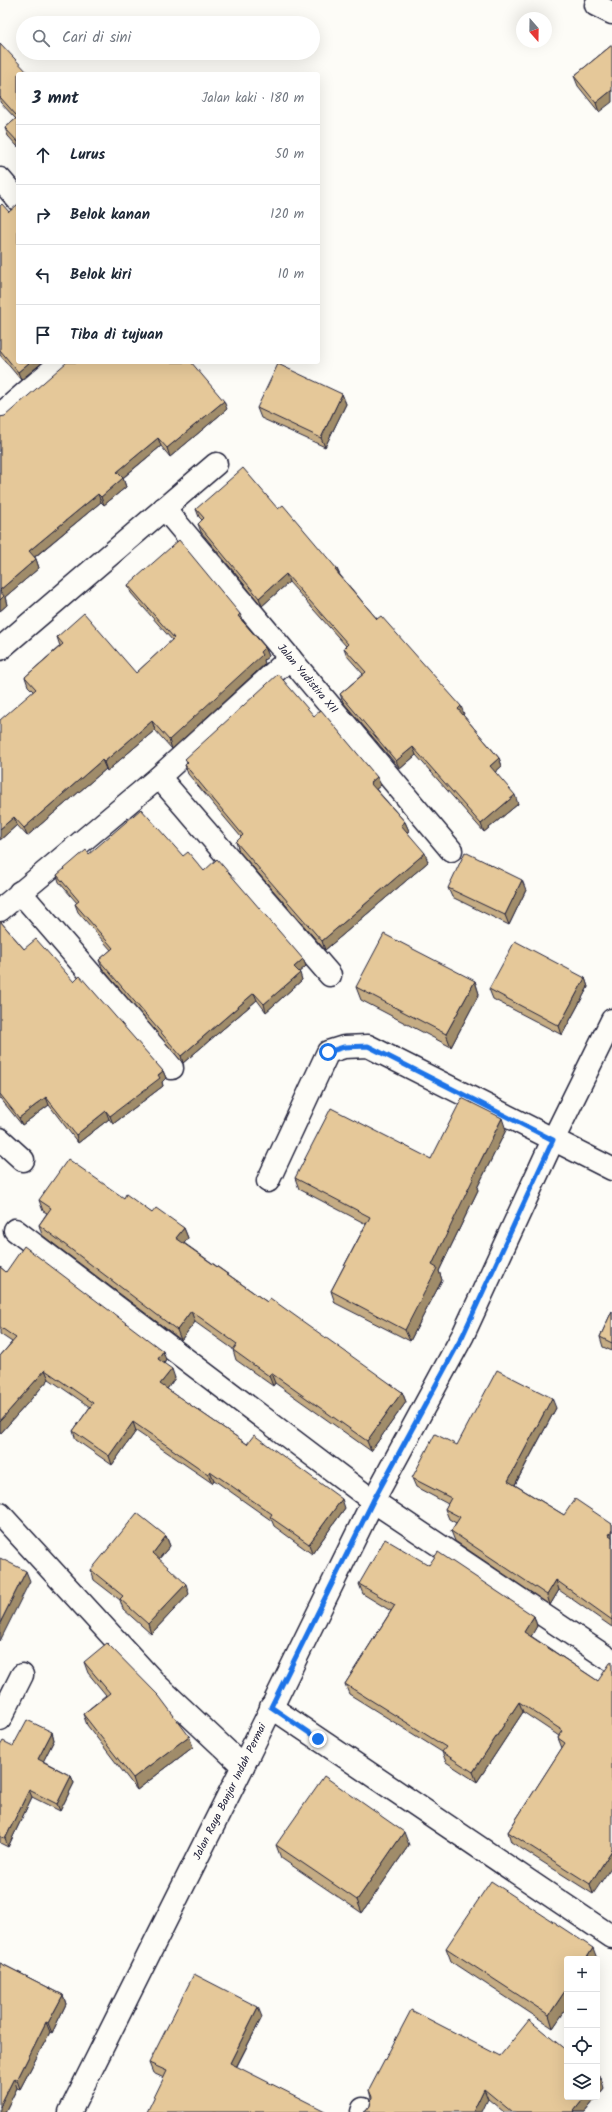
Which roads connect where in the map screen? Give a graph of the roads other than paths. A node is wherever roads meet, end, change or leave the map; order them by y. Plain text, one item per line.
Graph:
1 (0, 179) edge
2 (16, 198) edge
3 (59, 364) edge
4 (1, 413) edge
5 (216, 464) dead end
6 (164, 508) junction
7 (0, 649) edge
8 (290, 658) junction
9 (159, 777) junction
10 (451, 850) dead end
11 (20, 892) junction
12 (0, 910) edge
13 (330, 975) dead end
14 (612, 1020) edge
15 (172, 1068) dead end
16 (0, 1139) edge
17 (553, 1140) junction
18 (23, 1160) dead end
19 (612, 1169) edge
20 (268, 1181) dead end
21 (15, 1230) dead end
22 (373, 1501) junction
23 (0, 1514) edge
24 (612, 1661) edge
25 (22, 1675) dead end
26 (271, 1707) junction
27 (0, 1719) edge
28 (243, 1766) junction
29 (612, 1938) edge
30 (70, 2112) edge

1 - 2 street
3 - 4 street
5 - 6 street
6 - 7 street
6 - 8 street, Jalan Yudistira XII
8 - 9 street
8 - 10 street, Jalan Yudistira XII
9 - 11 street
9 - 13 street
11 - 12 street
11 - 15 street
14 - 17 street, Jalan Raya Banjar Indah Permai
16 - 18 street
17 - 19 street
17 - 20 street
17 - 22 street, Jalan Raya Banjar Indah Permai
21 - 22 street
22 - 24 street
22 - 26 street, Jalan Raya Banjar Indah Permai
23 - 28 street
25 - 27 street
26 - 28 street, Jalan Raya Banjar Indah Permai
26 - 29 street
28 - 30 street, Jalan Raya Banjar Indah Permai

